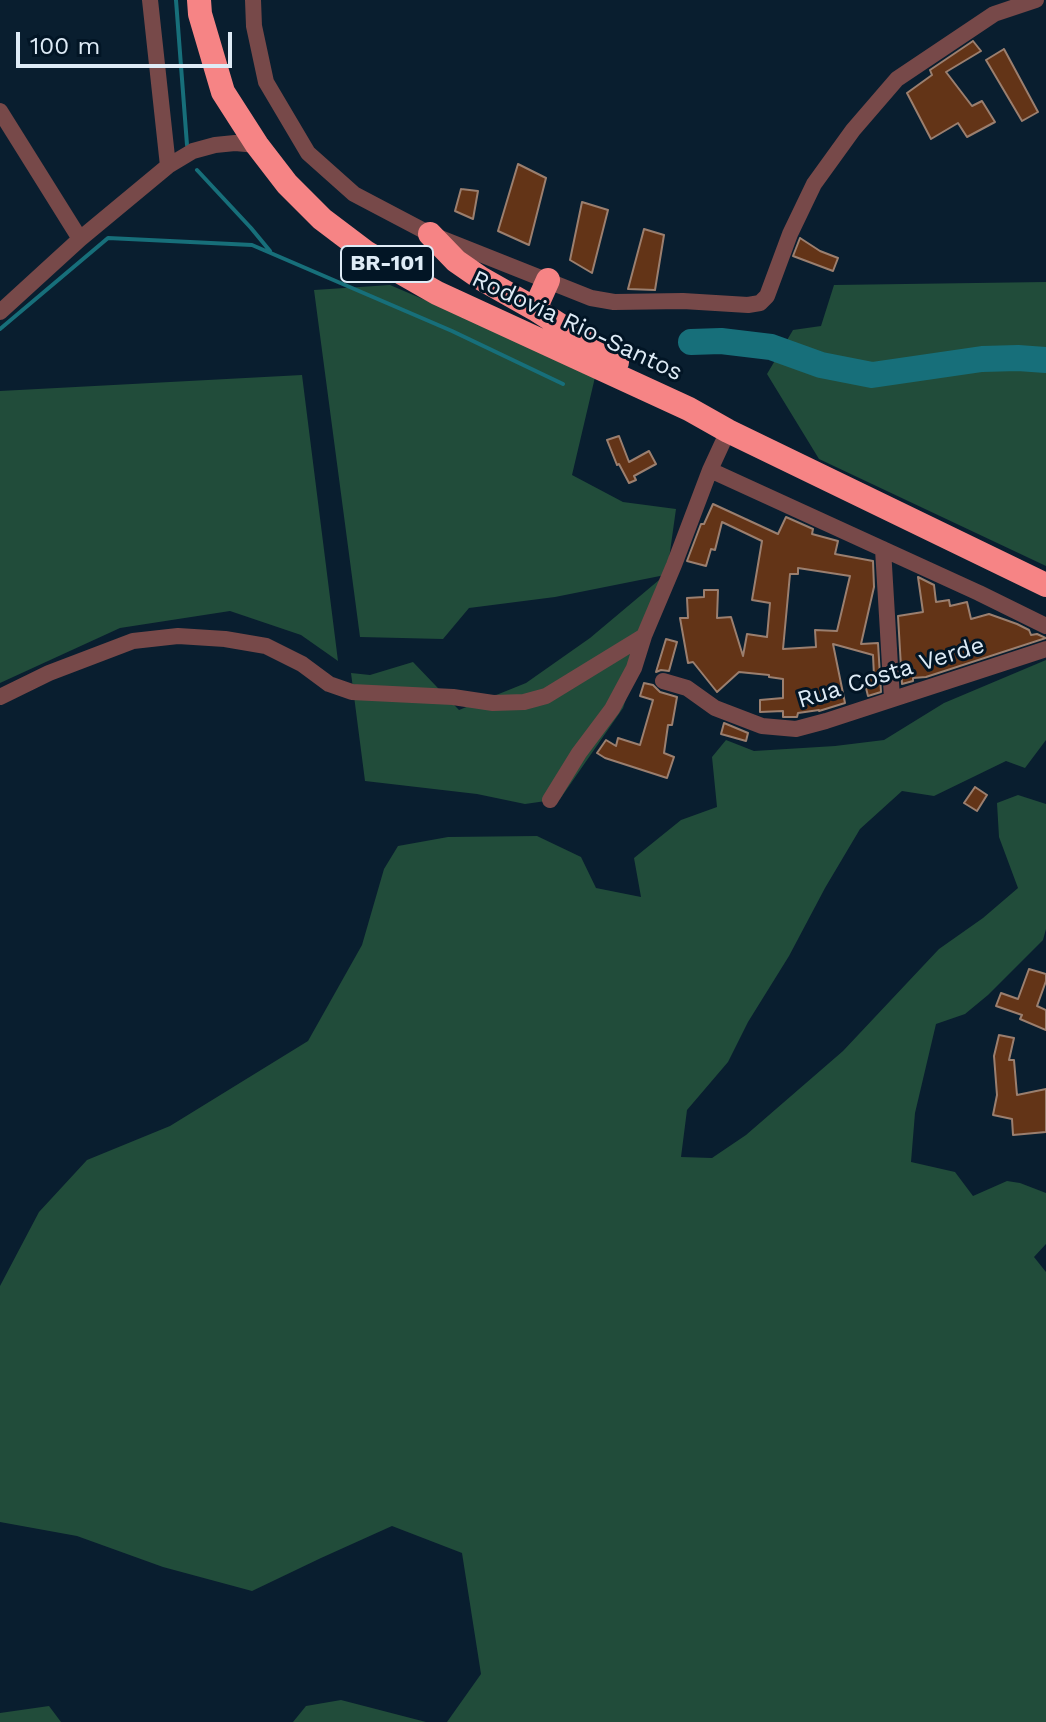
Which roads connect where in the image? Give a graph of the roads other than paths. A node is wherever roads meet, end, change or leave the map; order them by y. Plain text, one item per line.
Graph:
1 (150, 0) edge
2 (199, 0) edge
3 (253, 0) edge
4 (1036, 0) edge
5 (0, 111) edge
6 (257, 145) junction
7 (168, 166) junction
8 (430, 234) junction
9 (80, 239) junction
10 (548, 280) junction
11 (535, 309) junction
12 (0, 312) edge
13 (689, 409) junction
14 (728, 431) junction
15 (710, 470) junction
16 (883, 549) junction
17 (1046, 585) edge
18 (1046, 626) edge
19 (644, 636) junction
20 (1046, 649) edge
21 (663, 681) dead end
22 (0, 697) edge
23 (892, 699) junction
24 (550, 800) dead end

1 - 7 street
2 - 6 highway, Rodovia Rio-Santos / BR-101
3 - 8 street
4 - 10 street
5 - 9 street
6 - 7 street
6 - 13 highway, Rodovia Rio-Santos / BR-101
7 - 9 street
8 - 10 street
8 - 11 highway
9 - 12 street
10 - 11 highway
11 - 13 highway
13 - 14 highway, Rodovia Rio-Santos / BR-101
14 - 15 street
14 - 17 highway, Rodovia Rio-Santos / BR-101
15 - 16 street
15 - 19 street
16 - 18 street
16 - 23 street
19 - 22 street
19 - 24 street
20 - 23 street, Rua Costa Verde
21 - 23 street, Rua Costa Verde

